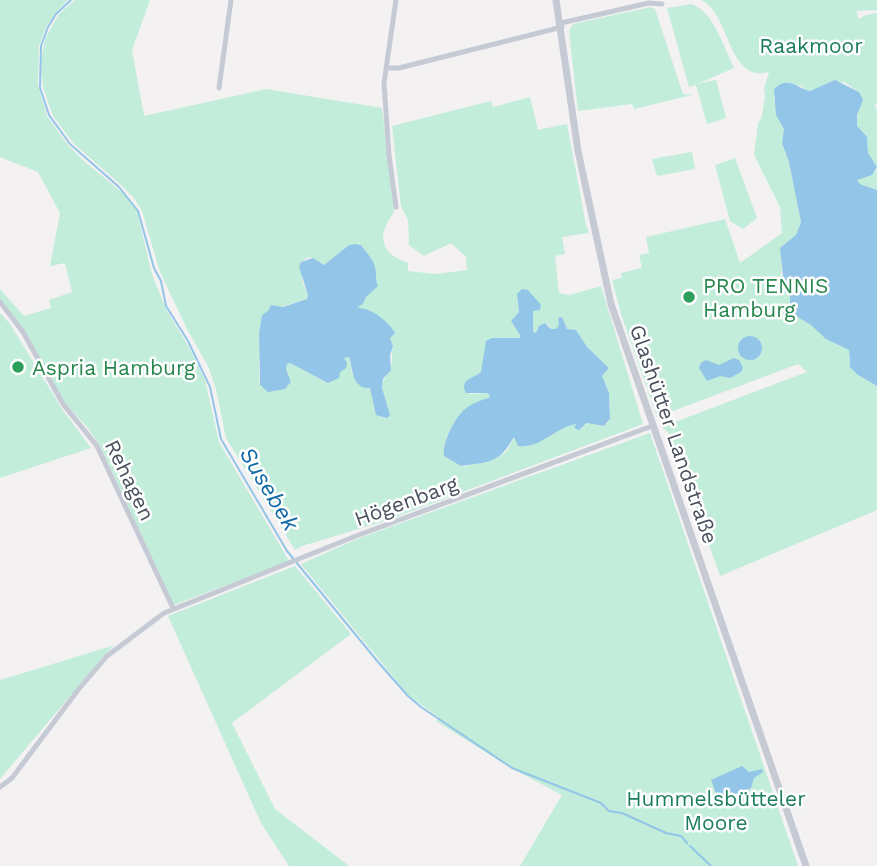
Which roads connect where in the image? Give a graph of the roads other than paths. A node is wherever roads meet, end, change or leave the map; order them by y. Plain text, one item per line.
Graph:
1 (231, 0) edge
2 (396, 0) edge
3 (556, 0) edge
4 (662, 5) dead end
5 (561, 25) junction
6 (387, 68) junction
7 (219, 88) dead end
8 (396, 207) dead end
9 (0, 302) edge
10 (652, 426) junction
11 (173, 608) junction
12 (0, 787) edge
13 (806, 866) edge

1 - 7 street
2 - 6 street
3 - 5 street, Glashütter Landstraße
4 - 5 street
5 - 6 street
5 - 10 street, Glashütter Landstraße
6 - 8 street
9 - 11 street, Rehagen
10 - 11 street, Högenbarg
10 - 13 street, Glashütter Landstraße
11 - 12 street, Högenbarg

